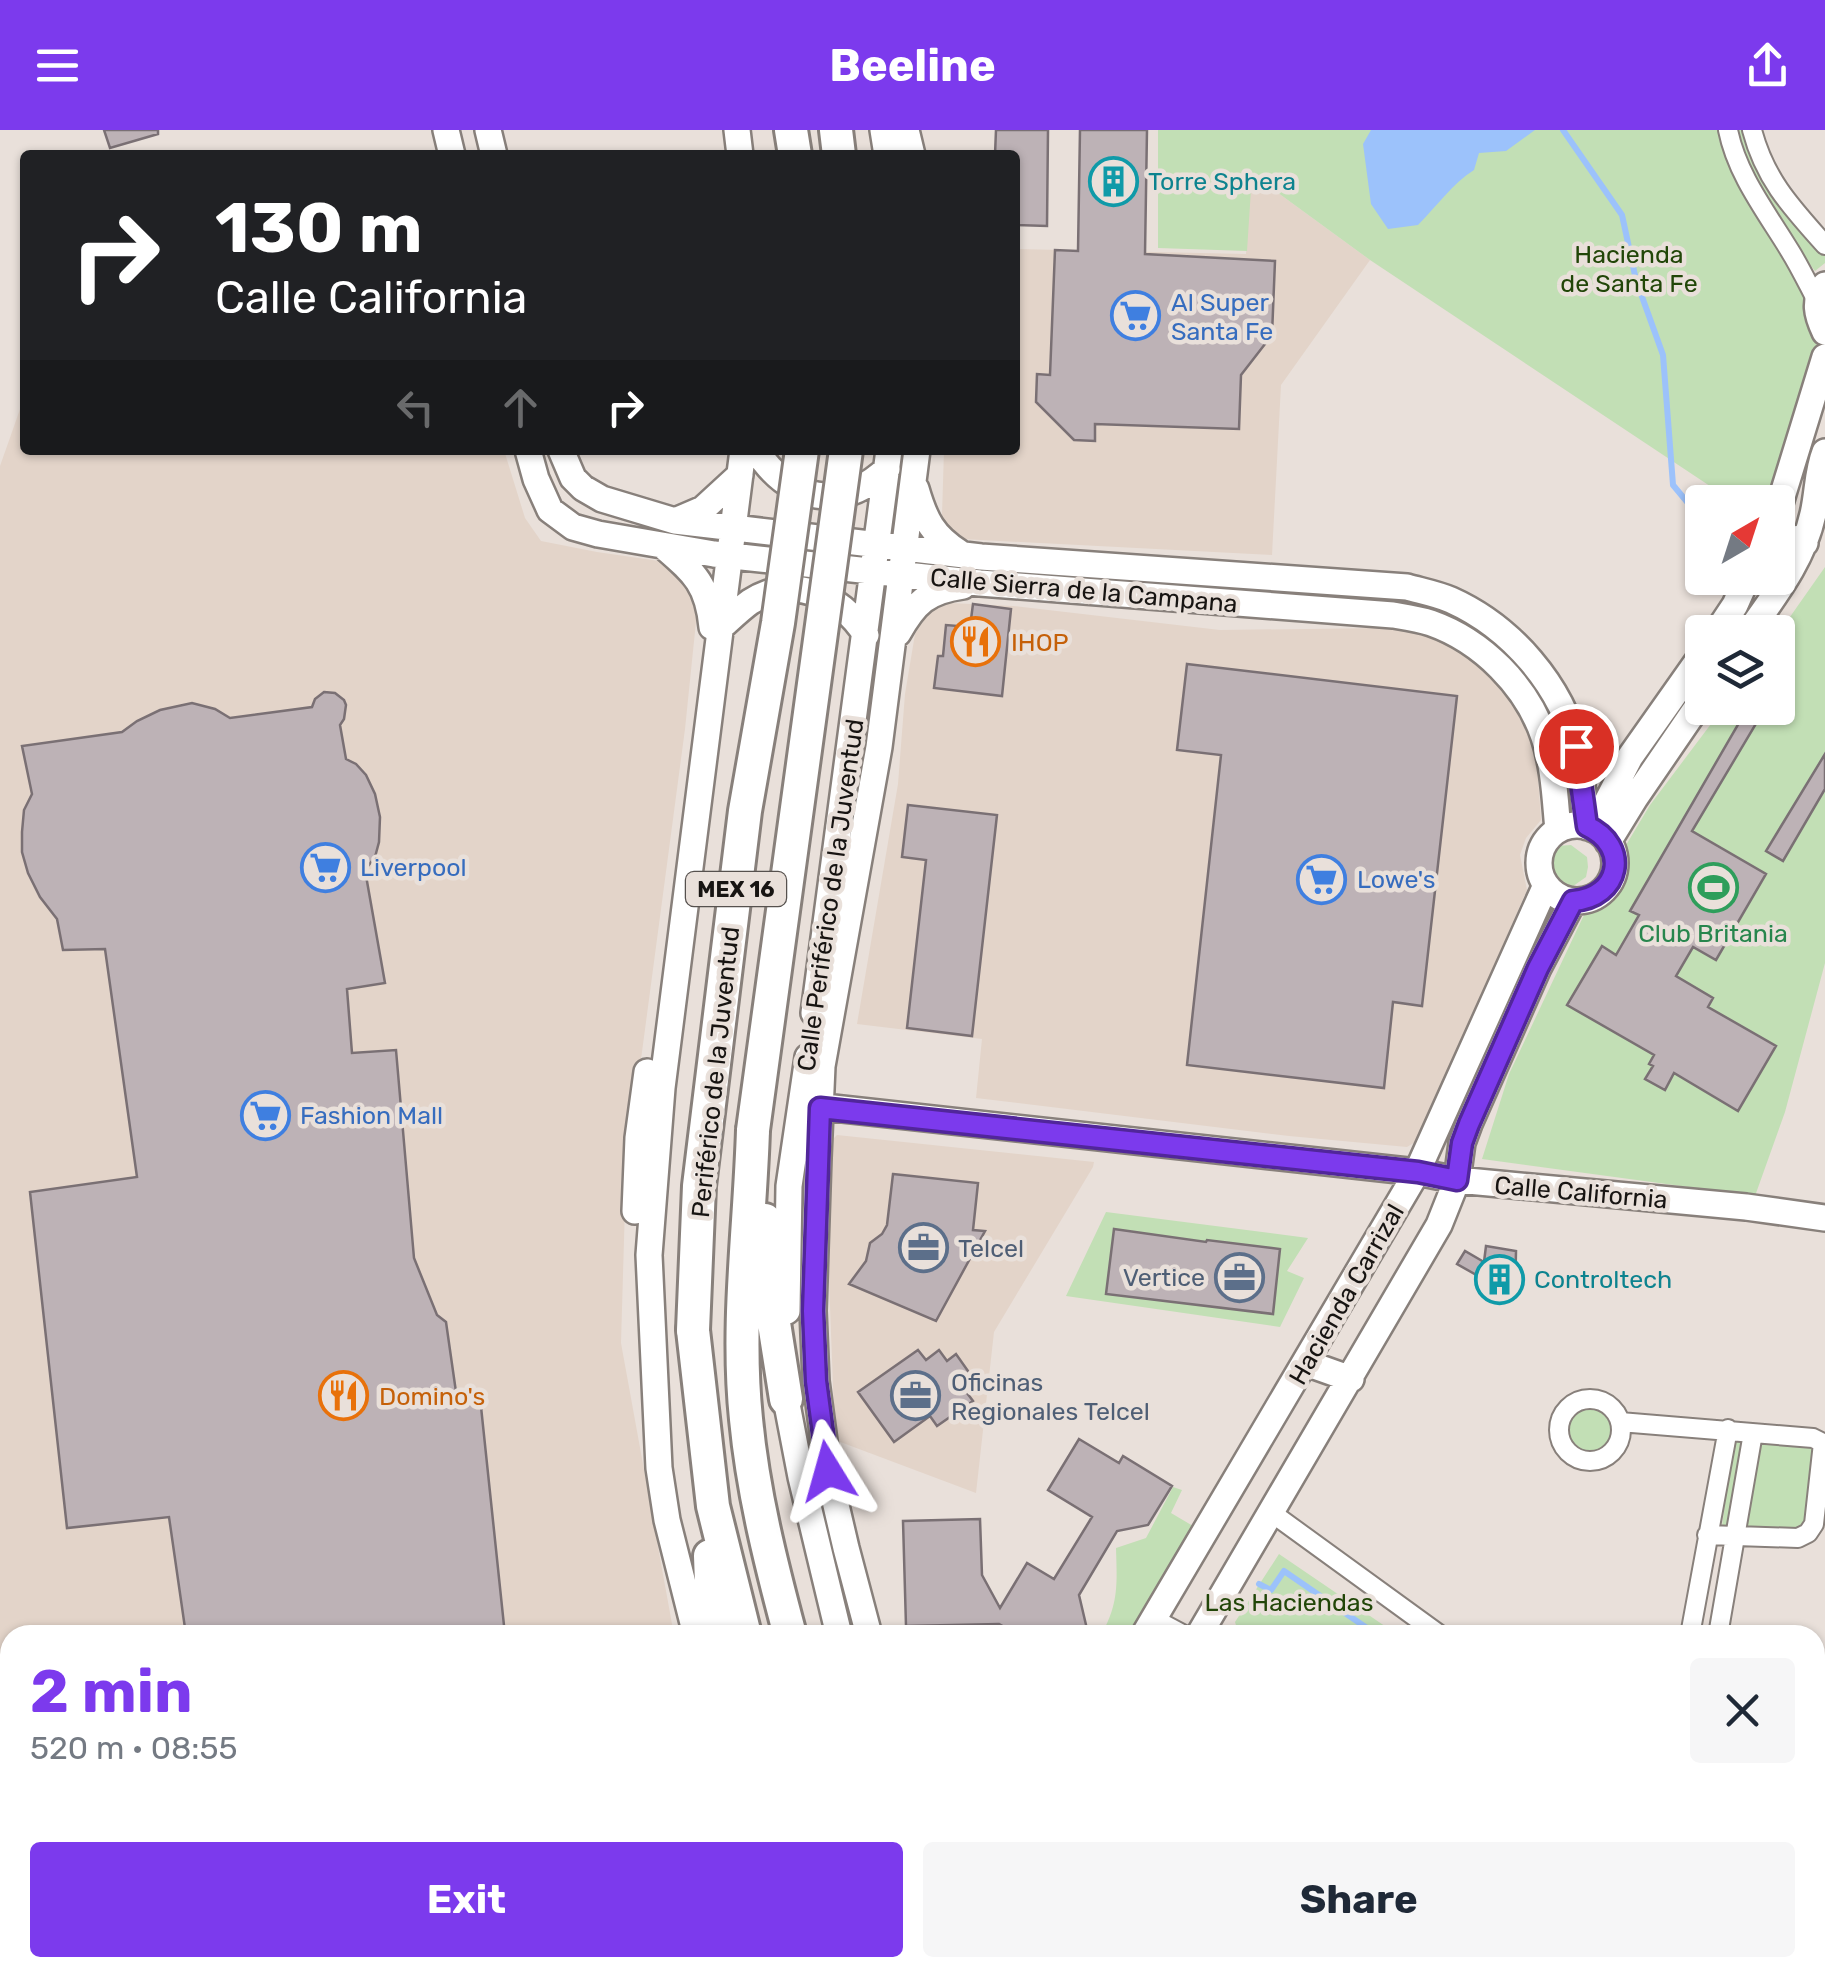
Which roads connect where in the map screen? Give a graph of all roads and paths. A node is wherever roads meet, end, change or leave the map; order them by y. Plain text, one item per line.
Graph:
1 (1728, 130) edge
2 (1752, 130) edge
3 (1825, 245) edge
4 (1821, 293) edge
5 (1825, 332) edge
6 (1825, 357) edge
7 (530, 455) edge
8 (563, 455) edge
9 (760, 455) edge
10 (801, 455) edge
11 (845, 455) edge
12 (916, 455) edge
13 (888, 459) edge
14 (1823, 460) edge
15 (741, 462) edge
16 (1793, 463) junction
17 (913, 478) junction
18 (1786, 485) edge
19 (675, 520) junction
20 (733, 528) junction
21 (1795, 539) edge
22 (1805, 543) junction
23 (877, 544) junction
24 (662, 545) junction
25 (904, 548) junction
26 (965, 555) junction
27 (729, 556) junction
28 (1062, 562) junction
29 (874, 572) junction
30 (901, 575) junction
31 (1331, 580) junction
32 (980, 584) junction
33 (1061, 589) junction
34 (1332, 609) junction
35 (1761, 615) edge
36 (720, 628) junction
37 (866, 635) junction
38 (893, 642) junction
39 (715, 664) junction
40 (1685, 679) edge
41 (1685, 724) edge
42 (1578, 756) junction
43 (1630, 757) junction
44 (1558, 830) junction
45 (1596, 832) junction
46 (1546, 885) junction
47 (1573, 901) junction
48 (811, 1106) junction
49 (753, 1137) junction
50 (1418, 1172) junction
51 (1457, 1180) junction
52 (1825, 1218) edge
53 (1306, 1363) junction
54 (1351, 1379) junction
55 (786, 1400) junction
56 (1620, 1422) dead end
57 (1728, 1429) junction
58 (1754, 1433) junction
59 (713, 1506) junction
60 (1272, 1513) junction
61 (1707, 1535) junction
62 (1734, 1537) junction
63 (693, 1625) edge
64 (713, 1625) edge
65 (743, 1625) edge
66 (787, 1625) edge
67 (837, 1625) edge
68 (866, 1625) edge
69 (1150, 1625) edge
70 (1205, 1625) edge
71 (1426, 1625) edge
72 (1692, 1625) edge
73 (1720, 1625) edge

1 - 4 street
2 - 3 street
4 - 5 street
6 - 16 street
7 - 24 street, Calle Sierra de la Campana
8 - 19 street, Calle Sierra de la Campana
9 - 13 street
10 - 59 highway, Periférico de la Juventud / MEX 16, bridge
11 - 49 highway, Periférico de la Juventud / MEX 16, bridge
12 - 17 street
13 - 23 street, Calle Periférico de la Juventud
14 - 16 street
14 - 22 street
15 - 19 street
15 - 20 street
16 - 18 street
17 - 25 street
17 - 26 street
19 - 20 street, Calle Sierra de la Campana
20 - 23 street, Calle Sierra de la Campana
20 - 27 street
21 - 22 street
22 - 35 street
23 - 25 street, Calle Sierra de la Campana
23 - 29 street, Calle Periférico de la Juventud
24 - 27 street, Calle Sierra de la Campana
24 - 39 street
25 - 26 street, Calle Sierra de la Campana
25 - 30 street
26 - 28 street, Calle Sierra de la Campana
27 - 29 street, Calle Sierra de la Campana
27 - 36 street
28 - 31 street, Calle Sierra de la Campana
28 - 33 street
29 - 30 street, Calle Sierra de la Campana
29 - 37 street, Calle Periférico de la Juventud
30 - 32 street, Calle Sierra de la Campana
30 - 38 street
31 - 34 street
31 - 42 street, Calle Sierra de la Campana
32 - 33 street, Calle Sierra de la Campana
32 - 38 street
33 - 34 street, Calle Sierra de la Campana
34 - 44 street, Calle Sierra de la Campana
36 - 37 street
36 - 39 street
37 - 48 street, Calle Periférico de la Juventud
38 - 48 street
39 - 63 street
40 - 43 street
41 - 45 street
42 - 43 street
42 - 45 street, Calle Sierra de la Campana
43 - 45 street
44 - 45 street
44 - 46 street
45 - 47 street
46 - 47 street
46 - 50 street, Hacienda Carrizal
47 - 51 street, Hacienda Carrizal
48 - 50 street, Calle California
48 - 55 street, Calle Periférico de la Juventud
48 - 68 street
49 - 55 highway
49 - 66 highway, Periférico de la Juventud / MEX 16
50 - 51 street, Calle California
50 - 53 street, Hacienda Carrizal
51 - 52 street, Calle California
51 - 54 street, Hacienda Carrizal
53 - 54 street
53 - 69 street, Hacienda Carrizal
54 - 60 street, Hacienda Carrizal
55 - 67 street, Calle Periférico de la Juventud
56 - 57 street
57 - 58 street
57 - 61 street
58 - 62 street
58 - 62 street
59 - 64 highway
59 - 65 highway, Periférico de la Juventud / MEX 16
60 - 70 street, Hacienda Carrizal
60 - 71 street
61 - 62 street
61 - 72 street
62 - 73 street

